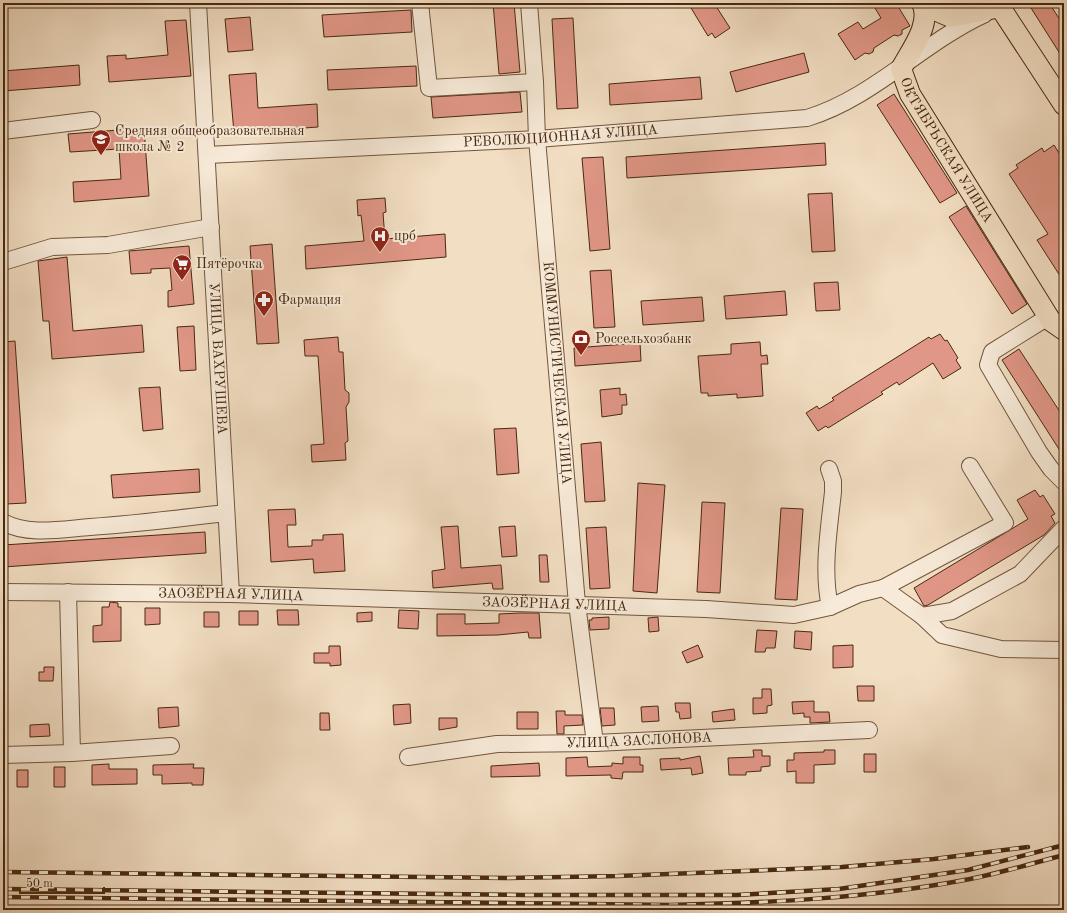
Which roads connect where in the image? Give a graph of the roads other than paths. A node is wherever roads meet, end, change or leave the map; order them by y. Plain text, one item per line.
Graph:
1 (198, 3) edge
2 (420, 3) edge
3 (528, 3) edge
4 (922, 4) edge
5 (1003, 5) edge
6 (901, 69) junction
7 (535, 82) junction
8 (1064, 104) edge
9 (92, 120) dead end
10 (3, 130) edge
11 (537, 139) junction
12 (207, 155) junction
13 (211, 227) junction
14 (3, 262) edge
15 (1048, 317) junction
16 (1064, 330) edge
17 (970, 466) dead end
18 (829, 469) dead end
19 (1064, 482) edge
20 (226, 513) junction
21 (3, 522) edge
22 (1064, 528) edge
23 (883, 588) junction
24 (3, 592) edge
25 (68, 592) junction
26 (231, 594) junction
27 (577, 604) junction
28 (830, 607) junction
29 (922, 616) junction
30 (1064, 650) edge
31 (869, 730) dead end
32 (595, 742) junction
33 (171, 746) dead end
34 (72, 753) junction
35 (3, 755) edge
36 (408, 757) dead end

1 - 12 street, УЛИЦА ВАХРУШЕВА
2 - 7 street
3 - 7 street, КОММУНИСТИЧЕСКАЯ УЛИЦА
4 - 5 main road, ОКТЯБРЬСКАЯ УЛИЦА
4 - 6 main road, ОКТЯБРЬСКАЯ УЛИЦА
5 - 6 street, РЕВОЛЮЦИОННАЯ УЛИЦА
5 - 8 main road
6 - 11 street, РЕВОЛЮЦИОННАЯ УЛИЦА
6 - 15 main road, ОКТЯБРЬСКАЯ УЛИЦА
7 - 11 street, КОММУНИСТИЧЕСКАЯ УЛИЦА
9 - 10 street
11 - 12 street, РЕВОЛЮЦИОННАЯ УЛИЦА
11 - 27 street, КОММУНИСТИЧЕСКАЯ УЛИЦА
12 - 13 street, УЛИЦА ВАХРУШЕВА
13 - 14 street
13 - 20 street, УЛИЦА ВАХРУШЕВА
15 - 16 main road, ОКТЯБРЬСКАЯ УЛИЦА
15 - 19 street
17 - 23 street, ЗАОЗЁРНАЯ УЛИЦА
18 - 28 street
20 - 21 street
20 - 26 street, УЛИЦА ВАХРУШЕВА
22 - 29 street
23 - 28 street, ЗАОЗЁРНАЯ УЛИЦА
23 - 29 street
24 - 25 street, ЗАОЗЁРНАЯ УЛИЦА
25 - 26 street, ЗАОЗЁРНАЯ УЛИЦА
25 - 34 street
26 - 27 street, ЗАОЗЁРНАЯ УЛИЦА
27 - 28 street, ЗАОЗЁРНАЯ УЛИЦА
27 - 32 street, КОММУНИСТИЧЕСКАЯ УЛИЦА
29 - 30 street
31 - 32 street, УЛИЦА ЗАСЛОНОВА
32 - 36 street, УЛИЦА ЗАСЛОНОВА
33 - 34 street
34 - 35 street

